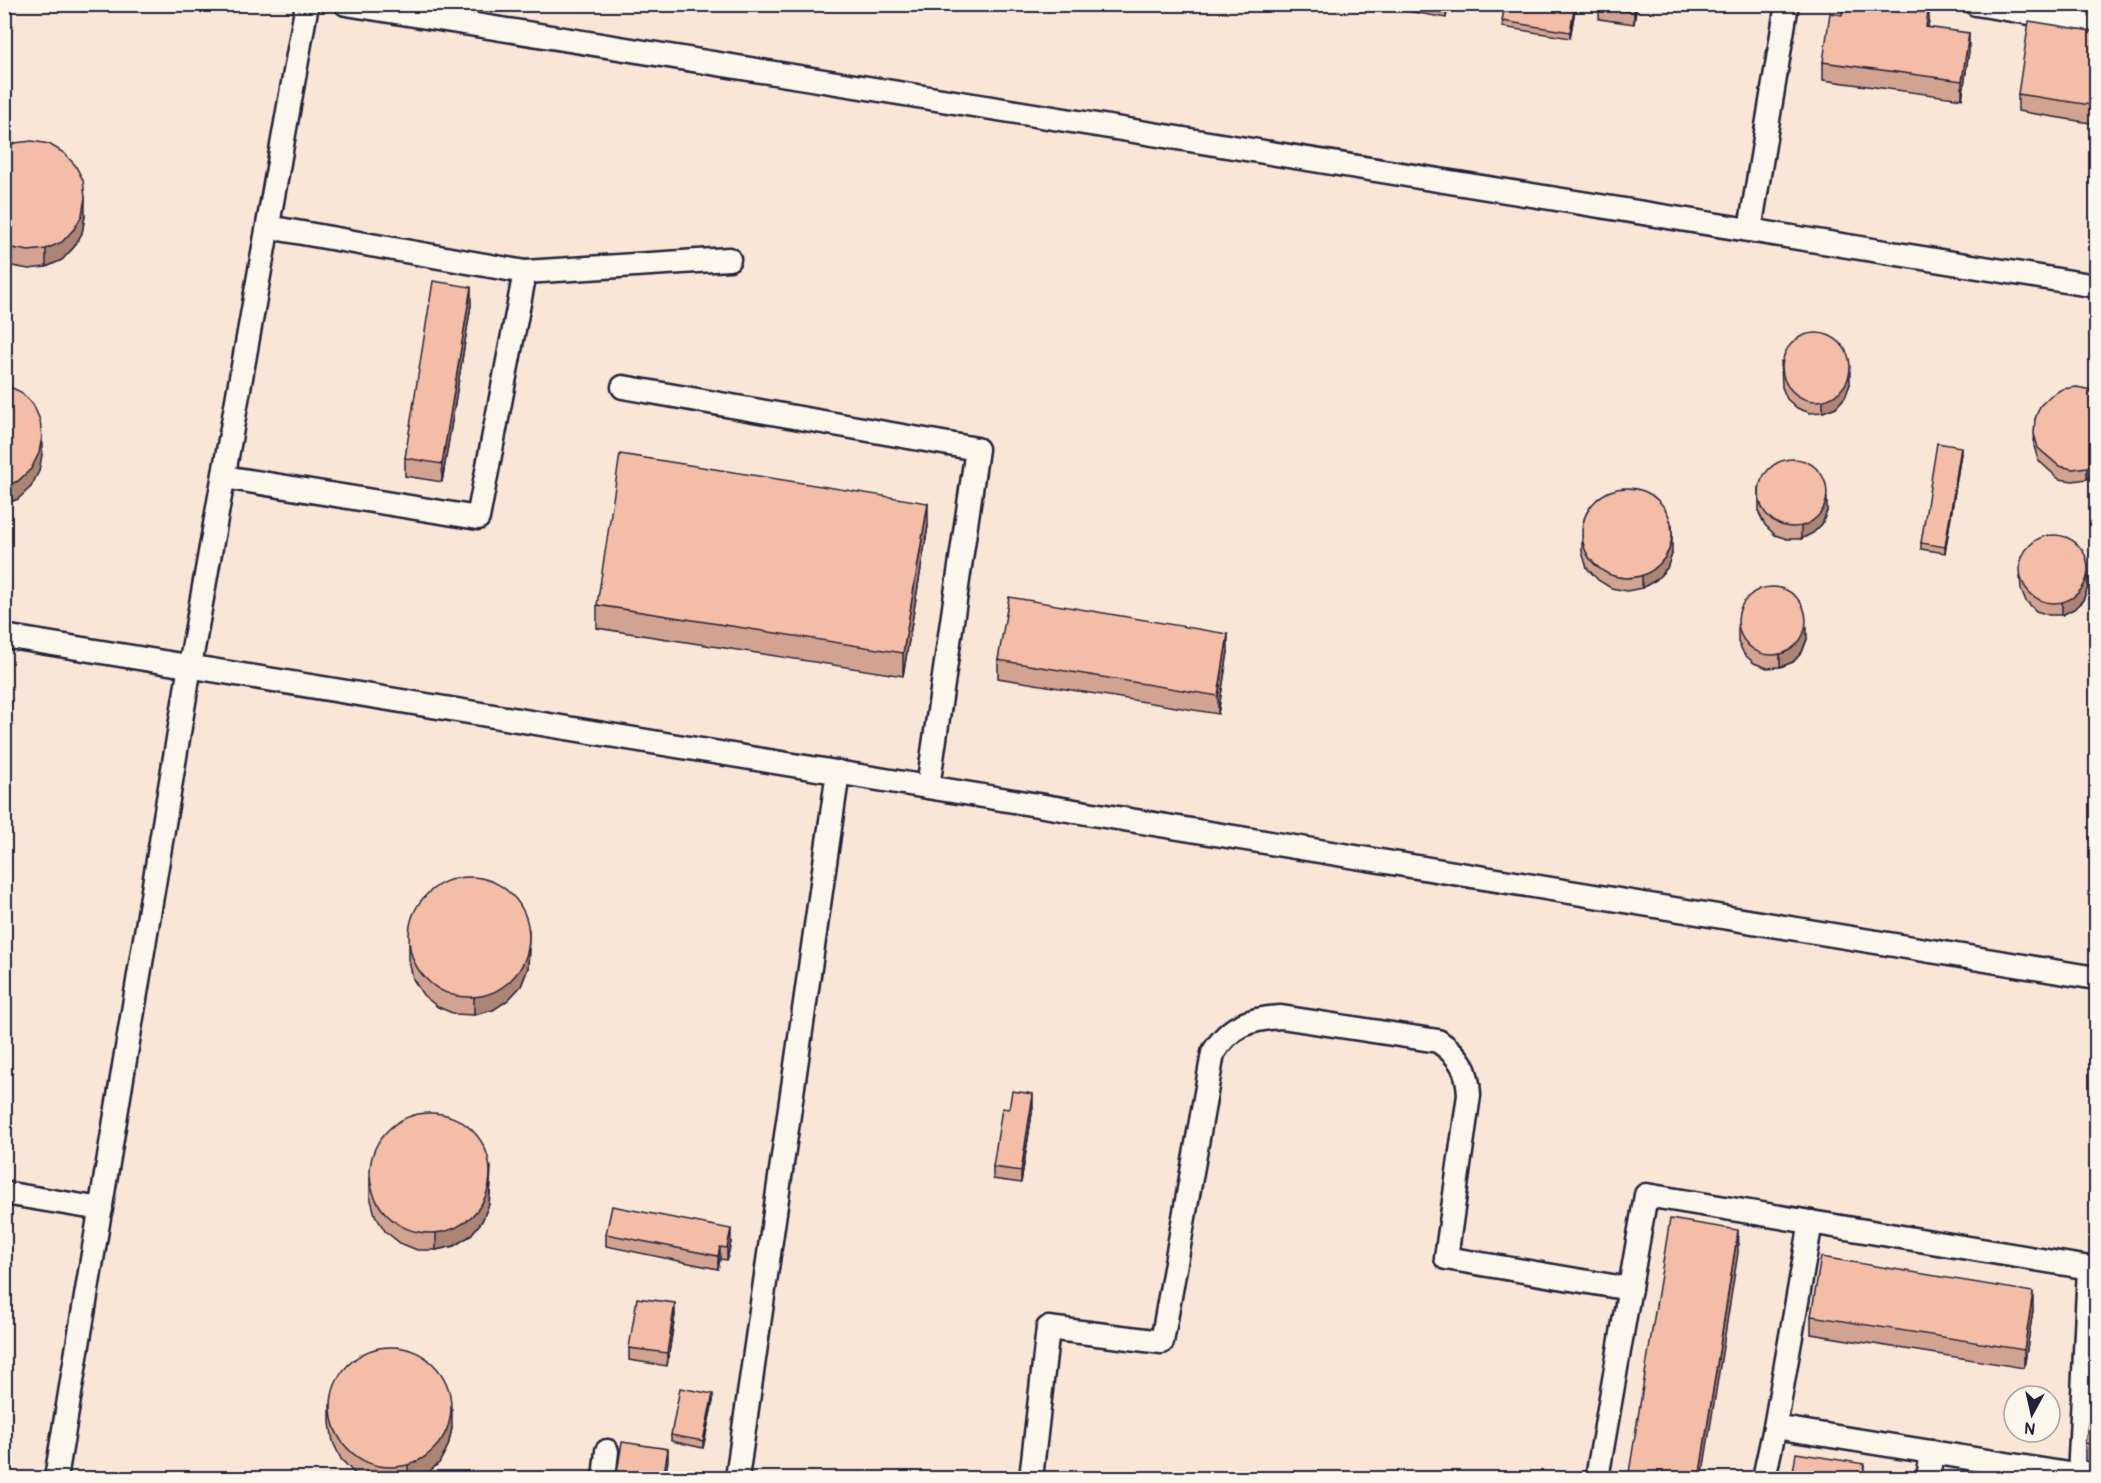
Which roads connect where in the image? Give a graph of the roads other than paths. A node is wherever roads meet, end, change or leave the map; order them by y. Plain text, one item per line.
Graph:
1 (307, 4) edge
2 (346, 4) edge
3 (1787, 4) edge
4 (1976, 4) edge
5 (2097, 24) edge
6 (268, 228) junction
7 (1749, 230) junction
8 (729, 259) dead end
9 (525, 272) junction
10 (2097, 285) edge
11 (623, 387) dead end
12 (224, 477) junction
13 (4, 636) edge
14 (190, 666) junction
15 (838, 772) junction
16 (928, 787) junction
17 (2097, 978) edge
18 (4, 1193) edge
19 (101, 1209) junction
20 (1811, 1222) junction
21 (2093, 1268) edge
22 (1630, 1288) junction
23 (1775, 1427) junction
24 (607, 1451) dead end
25 (1932, 1452) junction
26 (2084, 1478) edge
27 (56, 1479) edge
28 (604, 1479) edge
29 (737, 1479) edge
30 (1031, 1479) edge
31 (1597, 1479) edge
32 (1764, 1479) edge
33 (1928, 1479) edge

1 - 6 lane
2 - 7 lane
3 - 7 lane
4 - 5 lane
6 - 9 lane
6 - 12 lane
7 - 10 lane
8 - 9 lane
9 - 12 lane
11 - 16 lane
12 - 14 lane
13 - 14 lane
14 - 15 lane
14 - 19 lane
15 - 16 lane
15 - 29 lane
16 - 17 lane
18 - 19 lane
19 - 27 lane
20 - 21 lane
20 - 22 lane
20 - 23 lane
21 - 26 lane
22 - 30 lane
22 - 31 lane
23 - 25 lane
23 - 32 lane
24 - 28 lane
25 - 26 lane
25 - 33 lane

